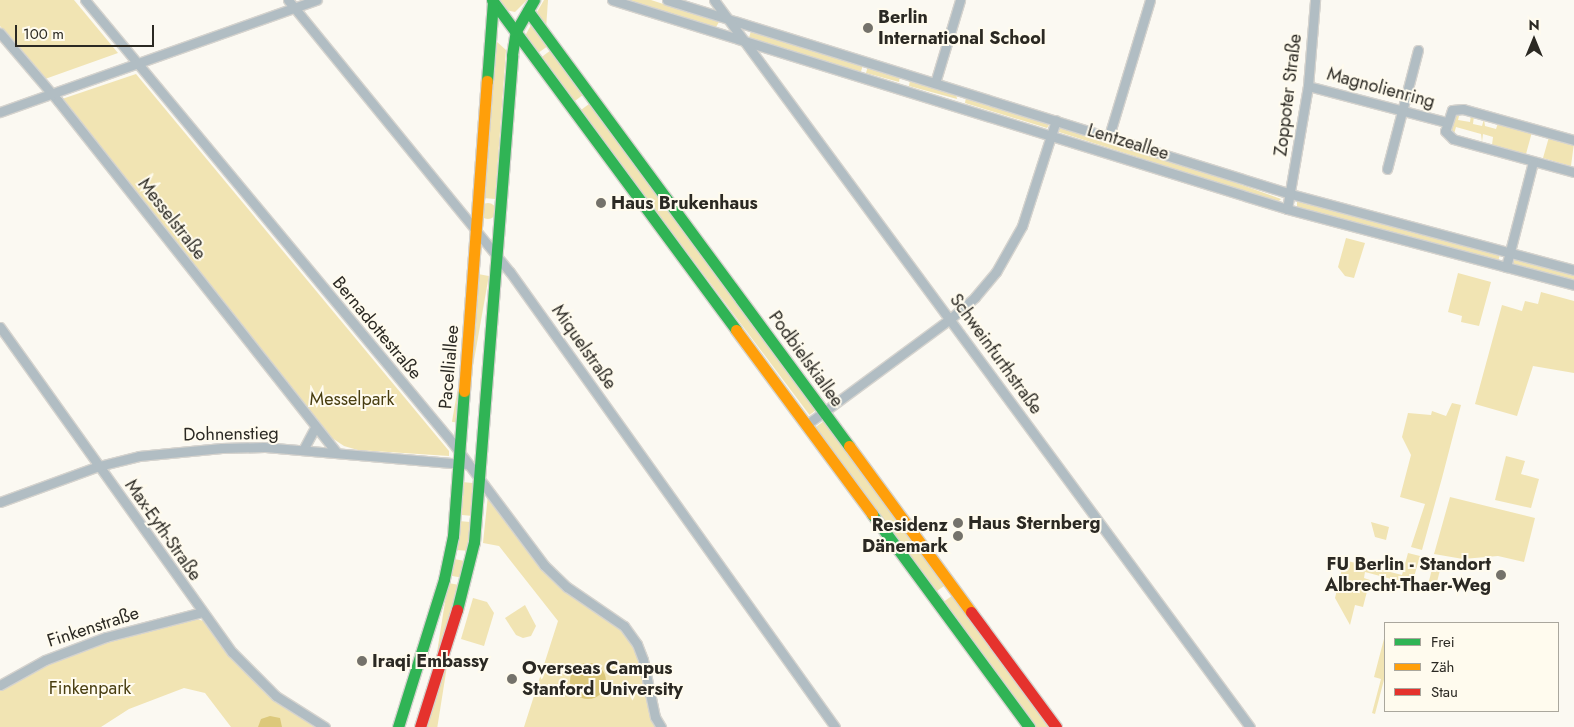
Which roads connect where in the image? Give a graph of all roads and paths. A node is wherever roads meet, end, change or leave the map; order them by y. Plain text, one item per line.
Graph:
1 (84, 0) edge
2 (288, 0) edge
3 (317, 0) edge
4 (534, 0) edge
5 (612, 0) edge
6 (667, 0) edge
7 (714, 0) edge
8 (960, 0) edge
9 (1150, 0) edge
10 (1315, 0) edge
11 (493, 1) edge
12 (295, 8) junction
13 (528, 11) junction
14 (729, 20) junction
15 (516, 31) junction
16 (0, 33) edge
17 (746, 40) junction
18 (1418, 50) dead end
19 (137, 63) junction
20 (906, 74) junction
21 (935, 83) junction
22 (1308, 86) junction
23 (902, 89) junction
24 (964, 92) junction
25 (51, 93) junction
26 (589, 95) junction
27 (958, 106) junction
28 (573, 107) junction
29 (1402, 111) junction
30 (0, 112) edge
31 (1056, 120) junction
32 (1446, 122) junction
33 (1052, 135) junction
34 (1108, 136) junction
35 (1574, 140) edge
36 (1533, 162) junction
37 (1387, 169) dead end
38 (1574, 172) edge
39 (1291, 194) junction
40 (1287, 209) junction
41 (477, 229) junction
42 (495, 252) junction
43 (1510, 253) junction
44 (1506, 267) junction
45 (1574, 270) edge
46 (1574, 285) edge
47 (950, 319) junction
48 (0, 327) edge
49 (823, 412) junction
50 (806, 425) junction
51 (315, 427) junction
52 (302, 450) junction
53 (337, 453) junction
54 (462, 460) junction
55 (99, 466) junction
56 (479, 477) junction
57 (0, 502) edge
58 (450, 554) junction
59 (471, 558) junction
60 (444, 579) junction
61 (465, 583) junction
62 (952, 587) junction
63 (935, 599) junction
64 (202, 612) junction
65 (0, 685) edge
66 (325, 727) edge
67 (398, 727) edge
68 (420, 727) edge
69 (661, 727) edge
70 (835, 727) edge
71 (1029, 727) edge
72 (1056, 727) edge
73 (1250, 727) edge

1 - 19 street, Bernadottestraße
2 - 12 street, Miquelstraße
3 - 12 street
4 - 13 street
5 - 17 street, Lentzeallee
6 - 14 street, Lentzeallee
7 - 14 street, Schweinfurthstraße
8 - 21 street
9 - 34 street
10 - 22 street, Zoppoter Straße
11 - 15 street
11 - 41 street, Pacelliallee
12 - 19 street
12 - 41 street, Miquelstraße
13 - 15 street
13 - 26 street, Podbielskiallee
14 - 17 street, Schweinfurthstraße
14 - 20 street, Lentzeallee
15 - 28 street
15 - 42 street
16 - 25 street, Messelstraße
17 - 23 street, Lentzeallee
17 - 47 street, Schweinfurthstraße
18 - 29 street
19 - 25 street
19 - 54 street, Bernadottestraße
20 - 21 street, Lentzeallee
20 - 23 street
21 - 24 street, Lentzeallee
22 - 29 street, Magnolienring
22 - 39 street, Zoppoter Straße
23 - 27 street, Lentzeallee
24 - 27 street
24 - 31 street, Lentzeallee
25 - 30 street
25 - 51 street, Messelstraße
26 - 28 street
26 - 49 street, Podbielskiallee
27 - 33 street, Lentzeallee
28 - 50 street
29 - 32 street, Magnolienring
29 - 37 street
31 - 33 street
31 - 34 street, Lentzeallee
32 - 35 street, Magnolienring
32 - 36 street, Magnolienring
33 - 40 street, Lentzeallee
33 - 47 street
34 - 39 street, Lentzeallee
36 - 38 street, Magnolienring
36 - 43 street
39 - 40 street
39 - 43 street, Lentzeallee
40 - 44 street, Lentzeallee
41 - 42 street, Miquelstraße
41 - 54 street, Pacelliallee
42 - 56 street
42 - 70 street, Miquelstraße
43 - 44 street
43 - 45 street, Lentzeallee
44 - 46 street, Lentzeallee
47 - 49 street
47 - 73 street, Schweinfurthstraße
48 - 55 street, Max-Eyth-Straße
49 - 50 street
49 - 62 street, Podbielskiallee
50 - 63 street
51 - 52 street
51 - 53 street, Messelstraße
52 - 53 street, Dohnenstieg
52 - 55 street, Dohnenstieg
53 - 54 street, Dohnenstieg
54 - 56 street, Bernadottestraße
54 - 58 street, Pacelliallee
55 - 57 street, Dohnenstieg
55 - 64 street, Max-Eyth-Straße
56 - 59 street
56 - 69 street, Bernadottestraße
58 - 59 street
58 - 60 street, Pacelliallee
59 - 61 street
60 - 61 street
60 - 67 street, Pacelliallee
61 - 68 street
62 - 63 street
62 - 72 street, Podbielskiallee
63 - 71 street
64 - 65 street, Finkenstraße
64 - 66 street, Max-Eyth-Straße

